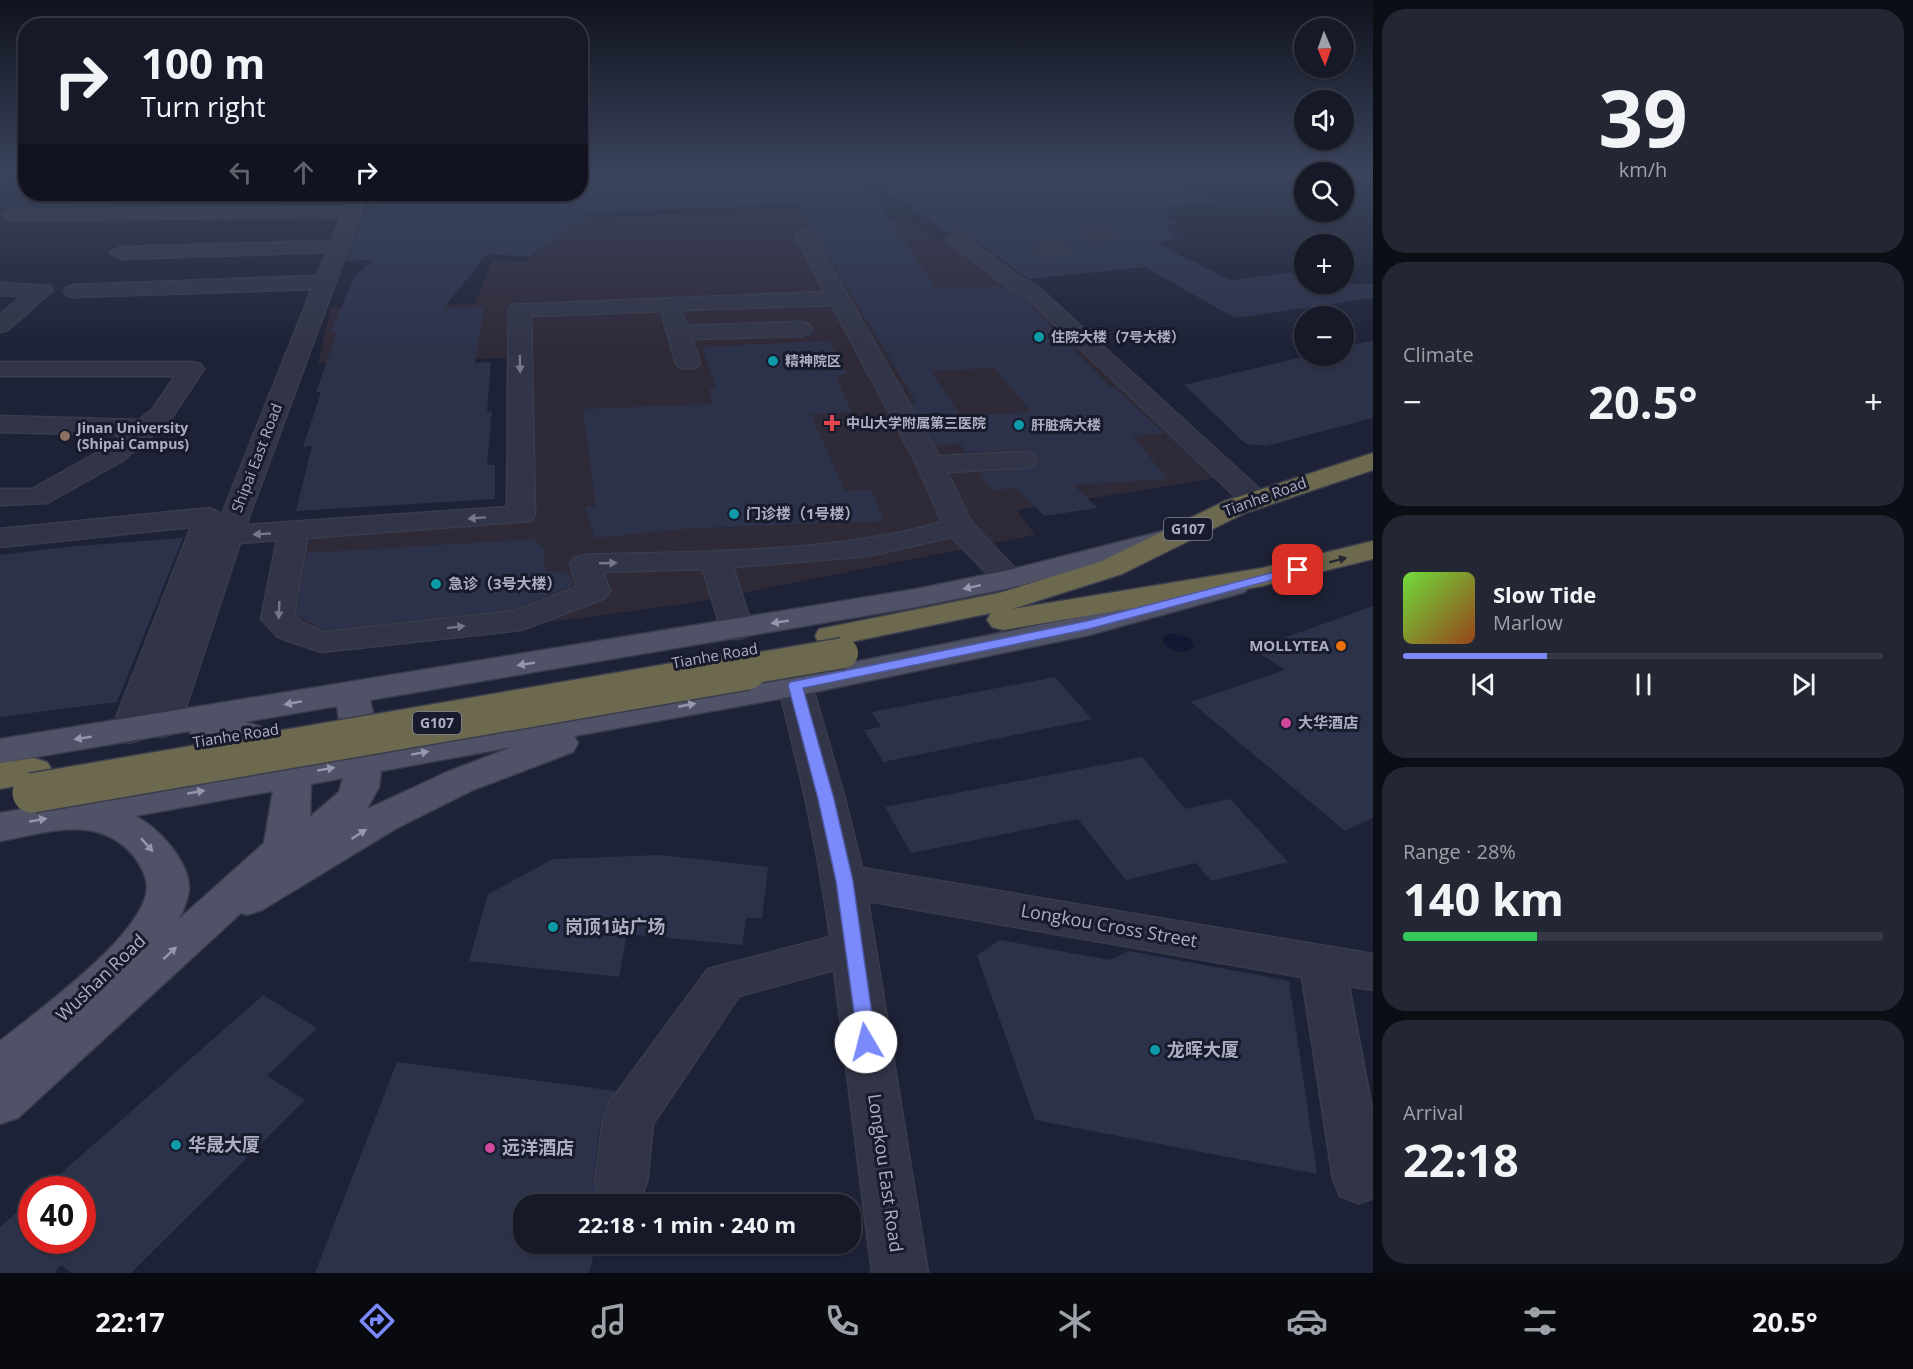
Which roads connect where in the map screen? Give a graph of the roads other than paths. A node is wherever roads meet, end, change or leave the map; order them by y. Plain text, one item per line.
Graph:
1 (344, 232) edge
2 (804, 235) dead end
3 (955, 238) dead end
4 (339, 246) junction
5 (120, 254) dead end
6 (325, 282) junction
7 (0, 290) edge
8 (74, 291) dead end
9 (838, 298) junction
10 (675, 318) junction
11 (803, 321) dead end
12 (1, 323) edge
13 (688, 363) dead end
14 (0, 369) edge
15 (0, 424) edge
16 (145, 428) junction
17 (1024, 460) dead end
18 (1373, 461) edge
19 (930, 465) junction
20 (0, 497) edge
21 (37, 497) junction
22 (1254, 499) junction
23 (0, 512) edge
24 (958, 526) junction
25 (293, 532) junction
26 (228, 535) junction
27 (0, 538) edge
28 (1172, 538) junction
29 (1373, 550) edge
30 (715, 559) junction
31 (1262, 577) junction
32 (1010, 579) junction
33 (737, 629) junction
34 (837, 645) junction
35 (565, 658) junction
36 (795, 685) junction
37 (350, 693) junction
38 (630, 716) junction
39 (575, 725) junction
40 (145, 728) junction
41 (0, 751) edge
42 (362, 763) junction
43 (291, 776) junction
44 (17, 785) edge
45 (76, 813) junction
46 (0, 827) edge
47 (844, 881) junction
48 (199, 927) junction
49 (853, 948) junction
50 (1322, 963) junction
51 (1373, 972) edge
52 (0, 1069) edge
53 (0, 1102) edge
54 (1359, 1179) dead end
55 (621, 1182) dead end
56 (900, 1273) edge

1 - 4 street, Shipai East Road
2 - 9 street
3 - 22 street
4 - 5 street
4 - 6 street, Shipai East Road
6 - 8 street
6 - 26 street, Shipai East Road
7 - 12 street
9 - 10 street
9 - 19 street
10 - 11 street
10 - 13 street
10 -> 25 street
14 - 16 street
15 - 16 street
16 - 21 street
17 - 19 street
18 - 22 highway, Tianhe Road / G107
19 - 24 street
20 - 21 street
21 - 23 street
22 - 28 highway, Tianhe Road / G107
24 - 30 street
24 - 32 street
25 -> 26 street
25 -> 30 street
26 - 40 street, Shipai East Road
27 - 40 street
28 - 32 main road
28 - 34 highway, Tianhe Road / G107
31 -> 29 highway, Tianhe Road / G107
30 - 33 street
31 - 34 highway, Tianhe Road / G107
31 - 36 main road
32 -> 33 main road
33 - 35 main road
34 - 44 highway, Tianhe Road / G107, bridge
35 -> 37 main road
35 - 39 main road
38 -> 36 main road
36 - 47 street, Longkou East Road
37 -> 40 main road
37 - 42 main road, Wushan Road
38 - 39 main road
48 -> 38 main road
42 -> 39 main road
40 -> 41 main road
40 - 43 main road, Wushan Road
43 -> 42 main road
42 - 48 main road, Wushan Road
45 -> 43 main road
43 - 48 main road, Wushan Road
46 -> 45 main road
45 -> 52 main road, Wushan Road
47 - 49 street, Longkou East Road
47 - 50 street, Longkou Cross Street
53 -> 48 main road, Wushan Road
49 - 55 street
49 - 56 street, Longkou East Road
50 - 51 street, Longkou Cross Street
50 - 54 street

